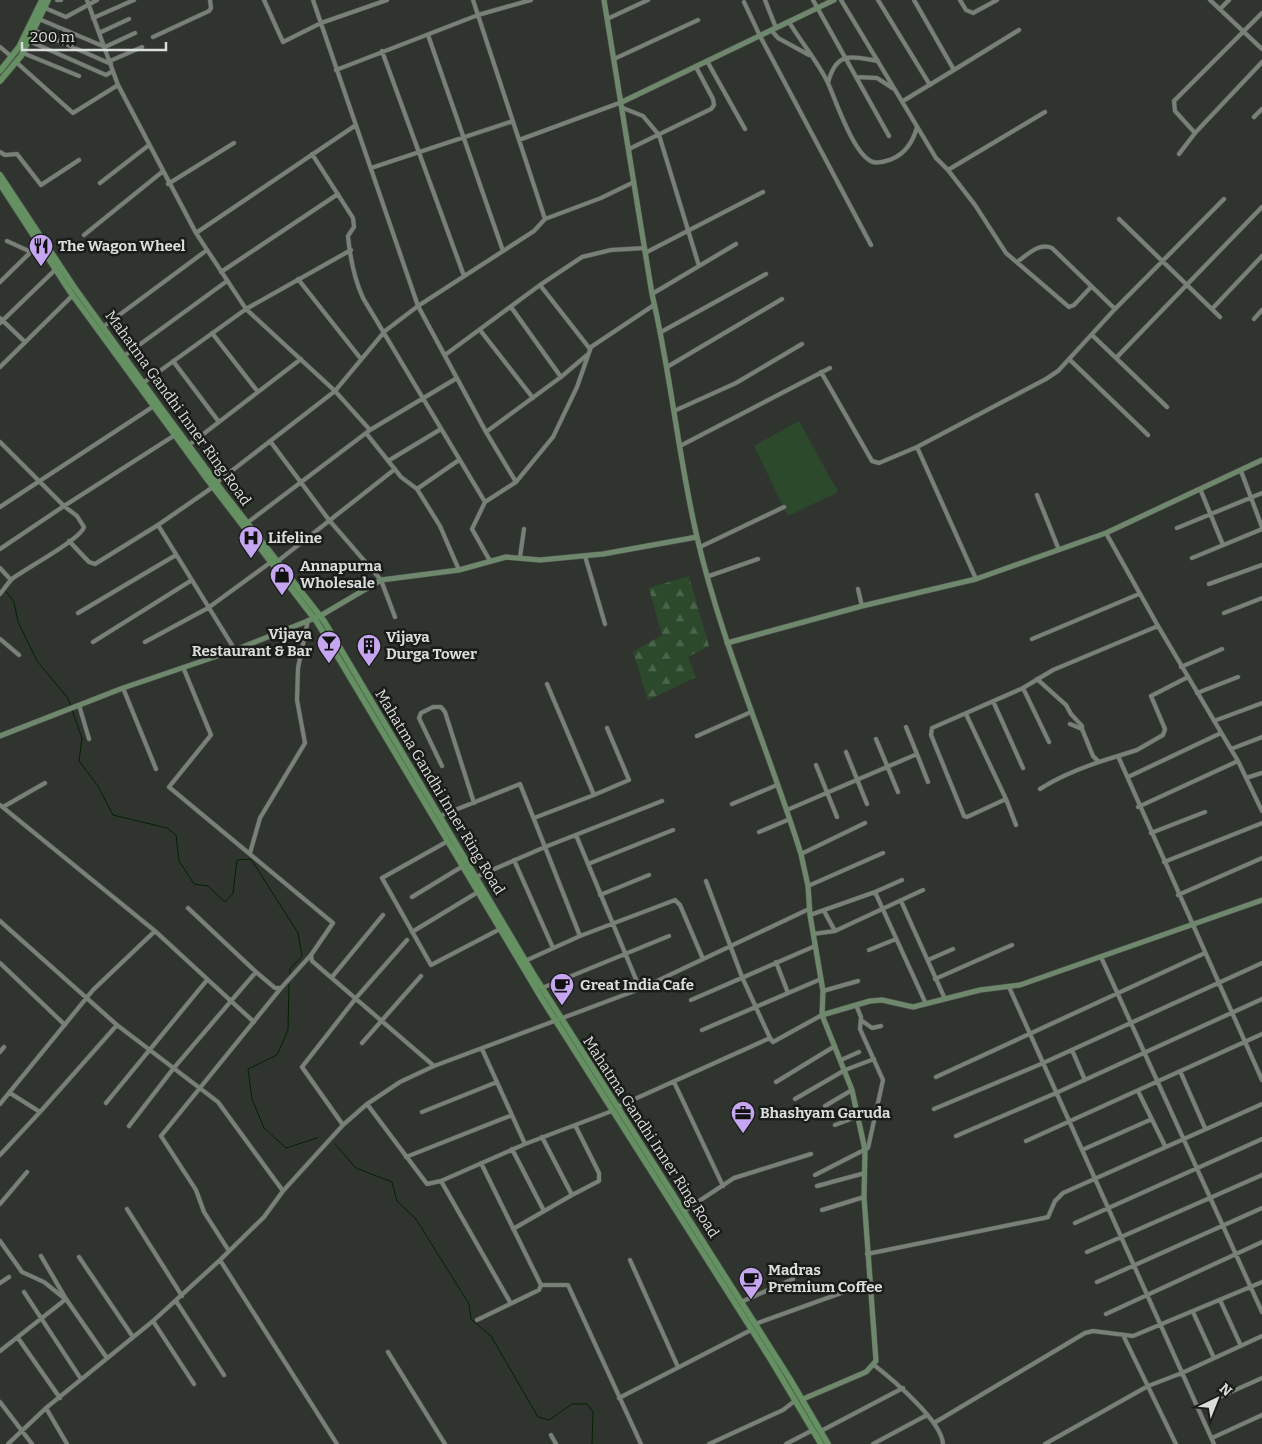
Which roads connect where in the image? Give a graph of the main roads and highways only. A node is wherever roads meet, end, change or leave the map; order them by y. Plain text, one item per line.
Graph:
1 (42, 0) edge
2 (48, 0) edge
3 (14, 60) junction
4 (0, 71) edge
5 (0, 81) edge
6 (0, 174) edge
7 (0, 184) edge
8 (215, 485) junction
9 (274, 562) junction
10 (317, 617) junction
11 (558, 1019) junction
12 (614, 1109) junction
13 (821, 1444) edge
14 (828, 1444) edge

1 - 3 main road
2 - 3 main road
3 - 4 main road
3 - 5 main road
6 - 8 main road, Mahatma Gandhi Inner Ring Road
7 - 8 main road, Mahatma Gandhi Inner Ring Road
8 - 9 main road, Mahatma Gandhi Inner Ring Road
8 - 9 main road, Mahatma Gandhi Inner Ring Road
9 - 10 main road, Mahatma Gandhi Inner Ring Road
10 - 11 main road, Mahatma Gandhi Inner Ring Road
10 - 11 main road, Mahatma Gandhi Inner Ring Road
11 - 12 main road, Mahatma Gandhi Inner Ring Road
12 - 13 main road, Mahatma Gandhi Inner Ring Road
12 - 14 main road, Mahatma Gandhi Inner Ring Road

